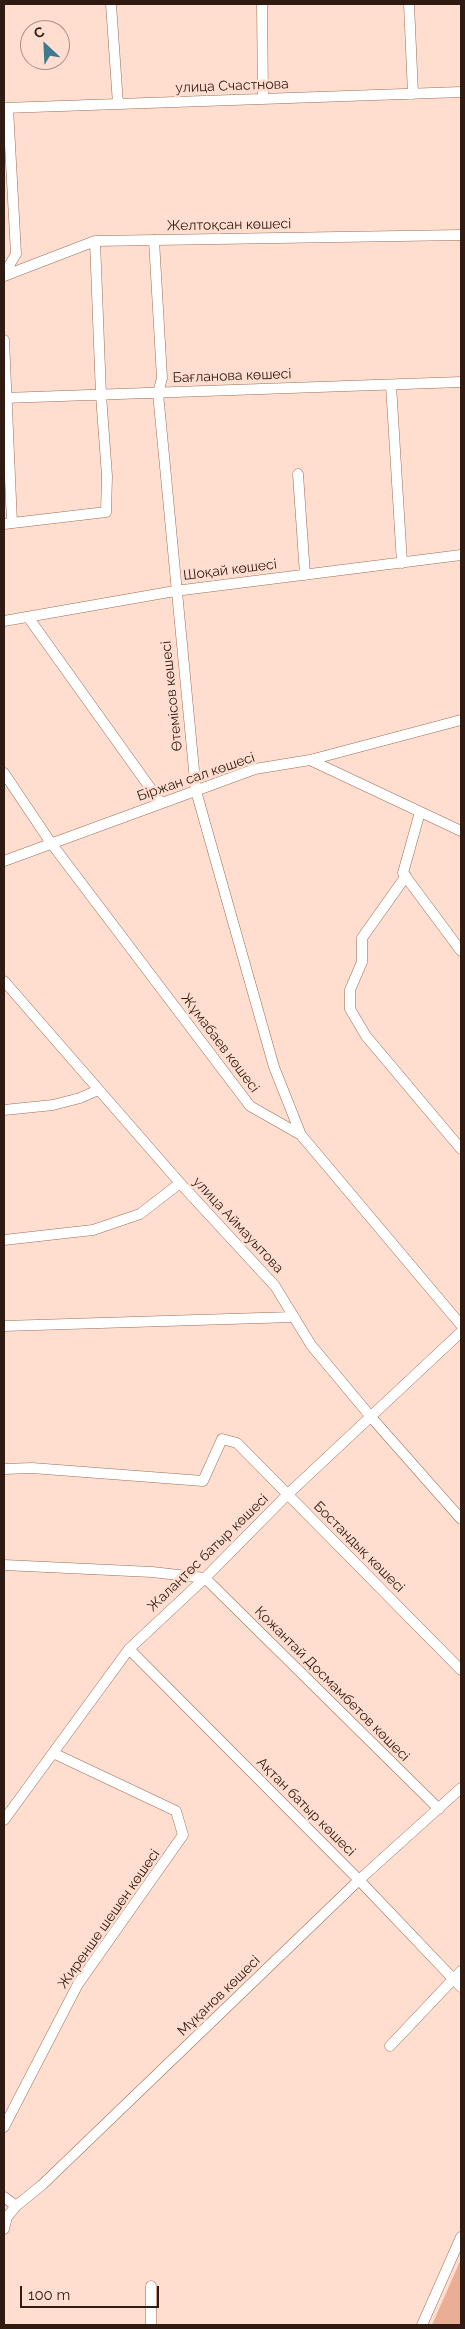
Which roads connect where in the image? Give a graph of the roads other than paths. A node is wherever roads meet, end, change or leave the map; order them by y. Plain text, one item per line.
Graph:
1 (111, 4) edge
2 (262, 4) edge
3 (409, 4) edge
4 (461, 92) edge
5 (413, 94) junction
6 (264, 99) junction
7 (118, 104) junction
8 (6, 108) edge
9 (461, 235) edge
10 (154, 240) junction
11 (95, 241) junction
12 (4, 275) edge
13 (4, 340) edge
14 (461, 382) edge
15 (391, 385) junction
16 (158, 393) junction
17 (101, 395) junction
18 (5, 398) edge
19 (298, 474) dead end
20 (8, 523) edge
21 (461, 555) edge
22 (402, 563) junction
23 (305, 575) junction
24 (175, 591) junction
25 (28, 617) junction
26 (4, 621) edge
27 (461, 720) edge
28 (310, 760) junction
29 (4, 773) edge
30 (196, 791) junction
31 (161, 804) junction
32 (420, 812) junction
33 (461, 831) edge
34 (51, 843) junction
35 (4, 861) edge
36 (406, 876) junction
37 (461, 951) edge
38 (4, 980) edge
39 (98, 1090) junction
40 (4, 1110) edge
41 (301, 1135) junction
42 (461, 1149) edge
43 (180, 1183) junction
44 (4, 1240) edge
45 (293, 1317) junction
46 (461, 1325) edge
47 (4, 1326) edge
48 (461, 1332) edge
49 (371, 1417) junction
50 (4, 1469) edge
51 (287, 1495) junction
52 (461, 1519) edge
53 (4, 1565) edge
54 (205, 1578) junction
55 (129, 1649) junction
56 (461, 1670) edge
57 (53, 1753) junction
58 (461, 1788) edge
59 (438, 1809) junction
60 (4, 1820) edge
61 (359, 1880) junction
62 (461, 1971) edge
63 (453, 1979) junction
64 (461, 1987) edge
65 (390, 2046) dead end
66 (4, 2127) edge
67 (4, 2197) edge
68 (16, 2206) junction
69 (4, 2229) edge
70 (461, 2238) edge
71 (151, 2286) dead end
72 (151, 2325) edge
73 (422, 2325) edge

1 - 7 street
2 - 6 street
3 - 5 street
4 - 5 street, улица Счастнова
5 - 6 street, улица Счастнова
6 - 7 street, улица Счастнова
7 - 8 street, улица Счастнова
8 - 12 street
9 - 10 street, Желтоқсан көшесі
10 - 11 street, Желтоқсан көшесі
10 - 16 street, Өтемісов көшесі
11 - 12 street, Желтоқсан көшесі
11 - 17 street
13 - 18 street
14 - 15 street, Бағланова көшесі
15 - 16 street, Бағланова көшесі
15 - 22 street
16 - 17 street, Бағланова көшесі
16 - 24 street, Өтемісов көшесі
17 - 18 street, Бағланова көшесі
17 - 20 street
18 - 20 street
19 - 23 street
21 - 22 street, Шоқай көшесі
22 - 23 street, Шоқай көшесі
23 - 24 street, Шоқай көшесі
24 - 25 street, Шоқай көшесі
24 - 30 street, Өтемісов көшесі
25 - 26 street, Шоқай көшесі
25 - 31 street
27 - 28 street, Біржан сал көшесі
28 - 30 street, Біржан сал көшесі
28 - 32 street
29 - 34 street, Жұмабаев көшесі
30 - 31 street, Біржан сал көшесі
30 - 41 street, Өтемісов көшесі
31 - 34 street, Біржан сал көшесі
32 - 33 street
32 - 36 street
34 - 35 street, Біржан сал көшесі
34 - 41 street, Жұмабаев көшесі
36 - 37 street
36 - 42 street
38 - 39 street, улица Аймауытова
39 - 40 street
39 - 43 street, улица Аймауытова
41 - 46 street, Жұмабаев көшесі
43 - 44 street
43 - 45 street, улица Аймауытова
45 - 47 street
45 - 49 street, улица Аймауытова
48 - 49 street, Жалаңтөс батыр көшесі
49 - 51 street, Жалаңтөс батыр көшесі
49 - 52 street, улица Аймауытова
50 - 51 street, Бостандық көшесі
51 - 54 street, Жалаңтөс батыр көшесі
51 - 56 street, Бостандық көшесі
53 - 54 street
54 - 55 street, Жалаңтөс батыр көшесі
54 - 59 street, Қожантай Досмамбетов көшесі
55 - 57 street, Жалаңтөс батыр көшесі
55 - 61 street, Ақтан батыр көшесі
57 - 60 street, Жалаңтөс батыр көшесі
57 - 66 street, Жиренше шешен көшесі
58 - 59 street, Мұқанов көшесі
59 - 61 street, Мұқанов көшесі
61 - 63 street, Ақтан батыр көшесі
61 - 68 street, Мұқанов көшесі
62 - 63 street
63 - 64 street, Ақтан батыр көшесі
63 - 65 street
67 - 68 street
68 - 69 street, Мұқанов көшесі
70 - 73 street
71 - 72 street

